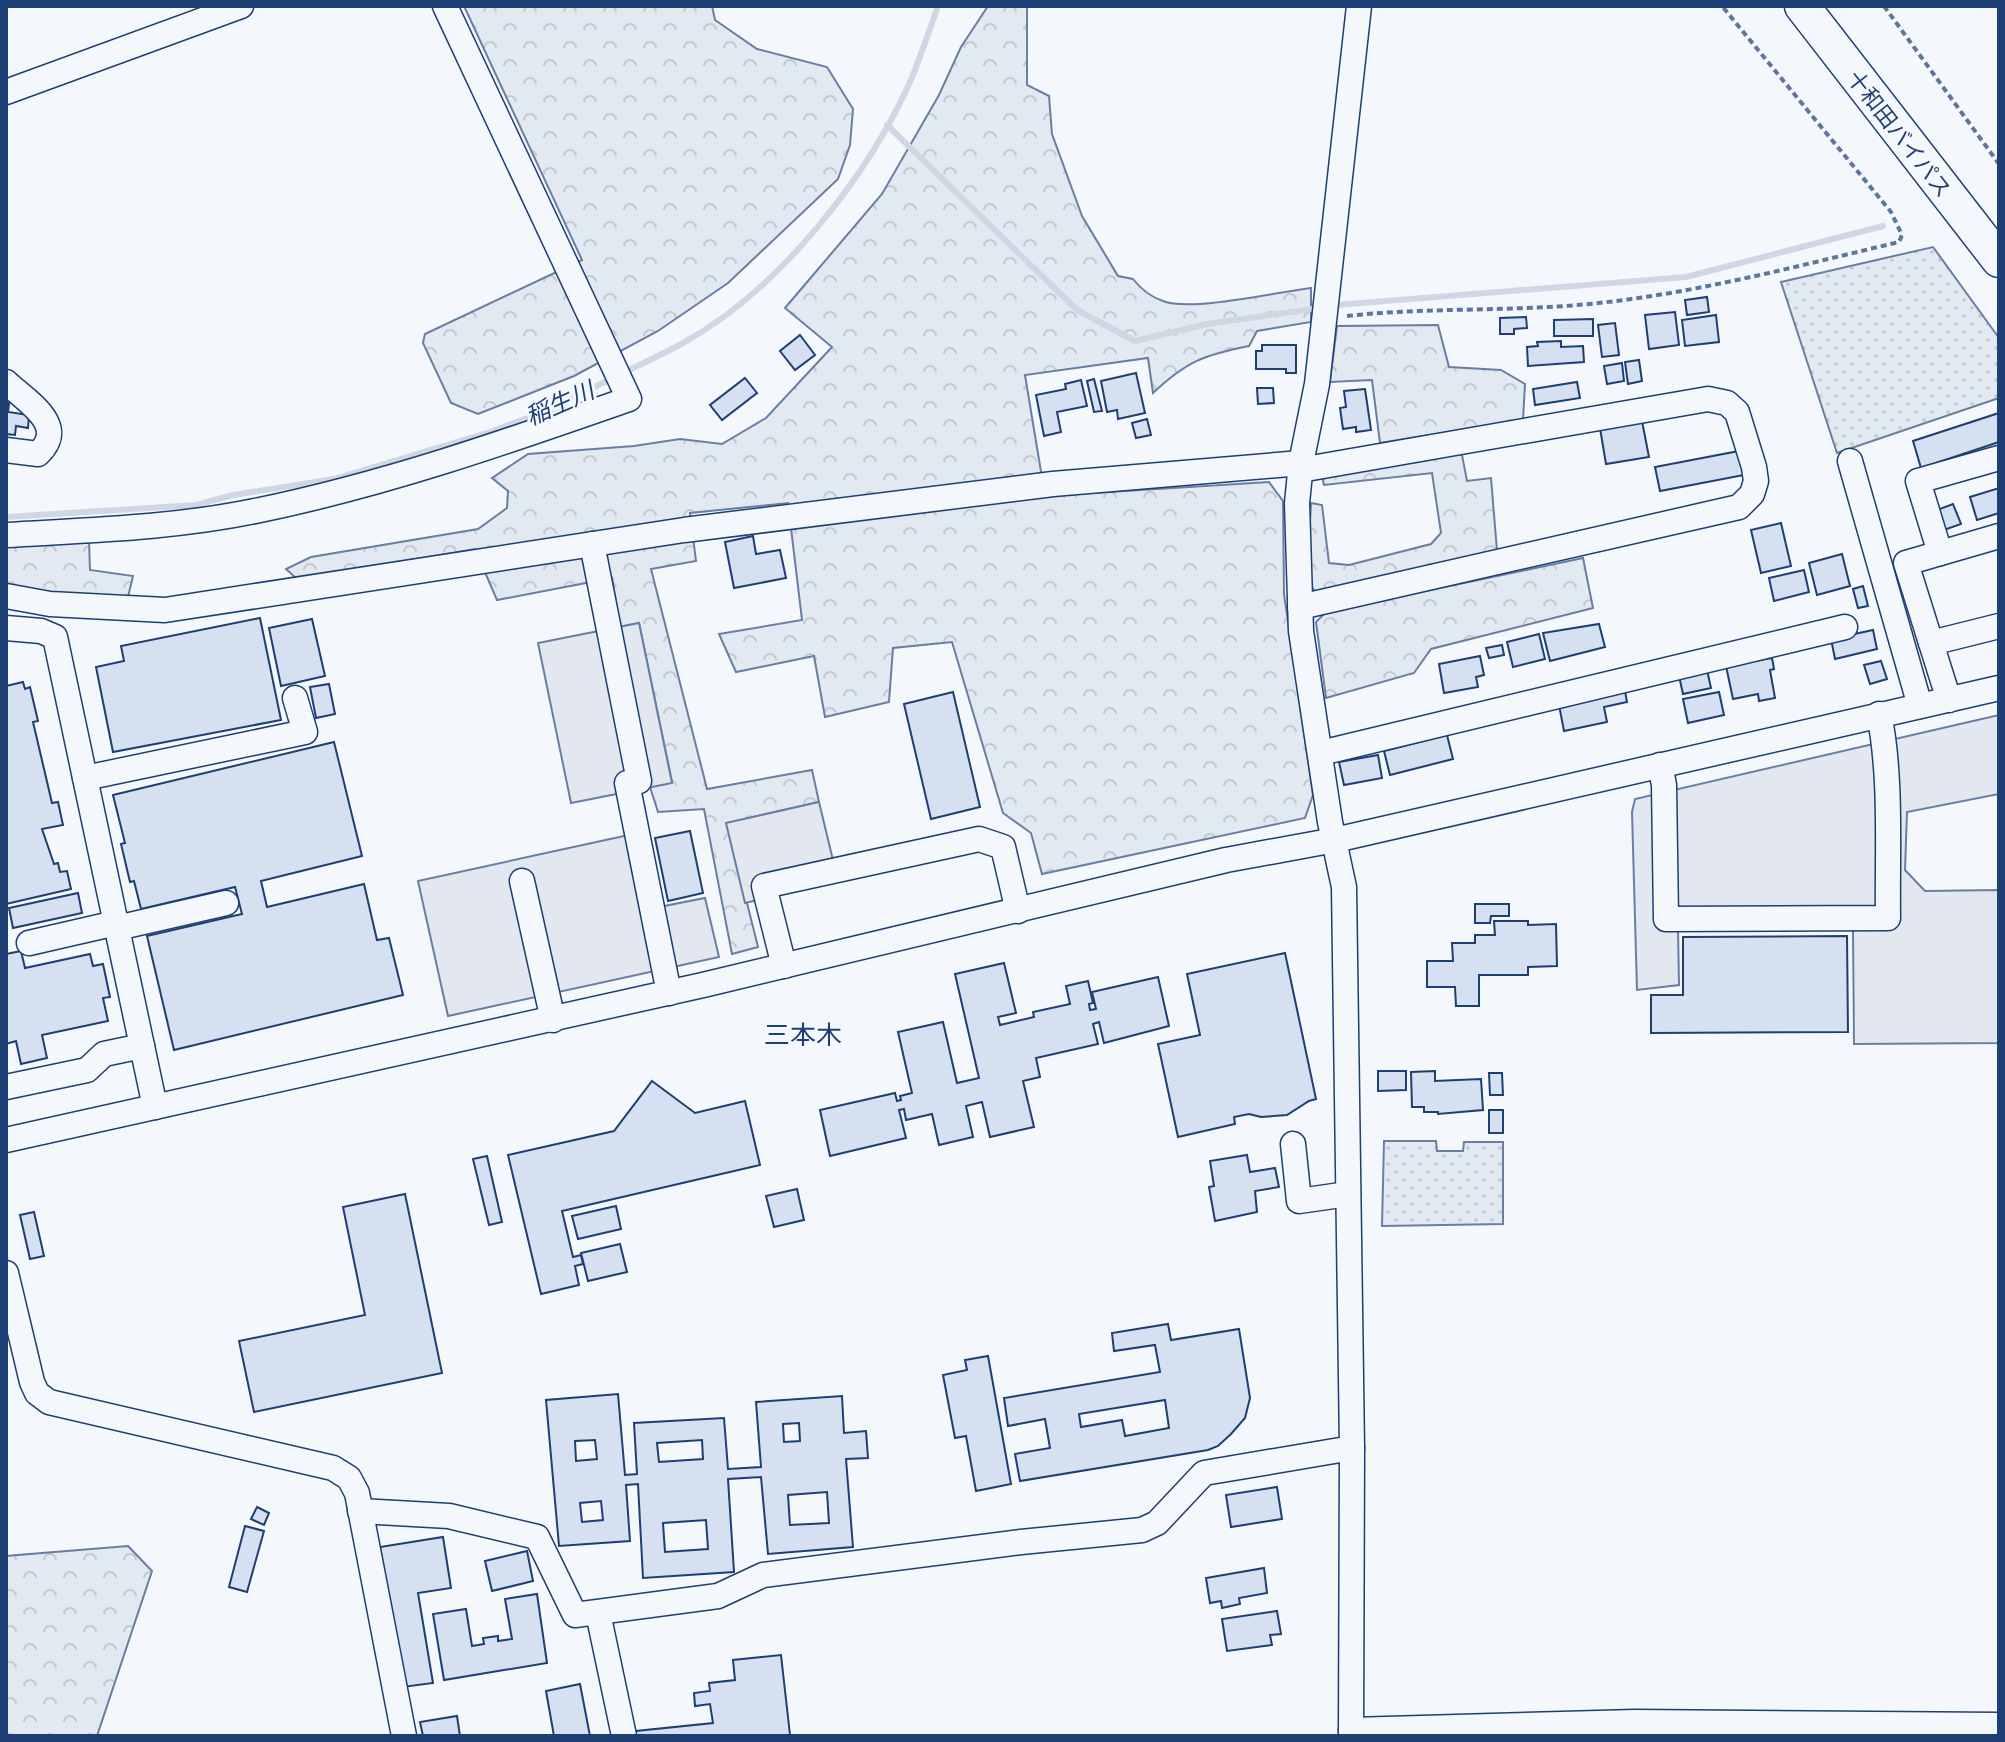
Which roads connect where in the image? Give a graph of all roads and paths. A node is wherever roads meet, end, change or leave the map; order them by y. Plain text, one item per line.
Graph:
1 (241, 6) edge
2 (445, 6) edge
3 (1359, 6) edge
4 (1722, 6) edge
5 (1802, 6) edge
6 (1884, 6) edge
7 (6, 92) edge
8 (1999, 164) edge
9 (1999, 260) edge
10 (1325, 319) junction
11 (6, 382) edge
12 (6, 450) edge
13 (1999, 458) edge
14 (1850, 461) dead end
15 (1300, 466) junction
16 (6, 535) edge
17 (1999, 536) edge
18 (592, 544) junction
19 (1940, 553) junction
20 (6, 596) edge
21 (1300, 607) junction
22 (1999, 626) edge
23 (1845, 627) dead end
24 (6, 628) edge
25 (1931, 643) junction
26 (1999, 688) edge
27 (295, 698) dead end
28 (1949, 700) junction
29 (1920, 706) junction
30 (1879, 714) junction
31 (1321, 753) junction
32 (1660, 765) junction
33 (85, 778) junction
34 (1335, 840) junction
35 (522, 881) dead end
36 (226, 903) dead end
37 (1018, 911) junction
38 (116, 926) junction
39 (29, 943) dead end
40 (784, 966) junction
41 (669, 993) junction
42 (553, 1020) junction
43 (142, 1046) junction
44 (6, 1087) edge
45 (155, 1107) junction
46 (6, 1140) edge
47 (1293, 1144) dead end
48 (1348, 1194) junction
49 (6, 1273) edge
50 (1352, 1448) junction
51 (360, 1511) junction
52 (598, 1613) junction
53 (1999, 1725) edge
54 (1351, 1733) edge
55 (404, 1736) edge
56 (624, 1736) edge

1 - 7 street
2 - 16 street
3 - 10 street
4 - 10 path
5 - 9 highway, 十和田バイパス
6 - 8 path
10 - 15 street
11 - 12 street
13 - 19 street
14 - 29 street
15 - 18 street
15 - 21 street
15 - 21 street
17 - 19 street
18 - 20 street
18 - 41 street
19 - 25 street
21 - 31 street
22 - 25 street
23 - 31 street
24 - 33 street
25 - 28 street
26 - 28 street
27 - 33 street
28 - 29 street
29 - 30 street
30 - 32 street
30 - 32 street
31 - 34 street
32 - 34 street
33 - 38 street
34 - 37 street
34 - 48 street
35 - 42 street
36 - 38 street
37 - 40 street
37 - 40 street
38 - 39 street
38 - 43 street
40 - 41 street
41 - 42 street
42 - 45 street
43 - 44 street
43 - 45 street
45 - 46 street
47 - 48 street
48 - 50 street
49 - 51 street
50 - 52 street
50 - 54 street
51 - 52 street
51 - 55 street
52 - 56 street
53 - 54 street

